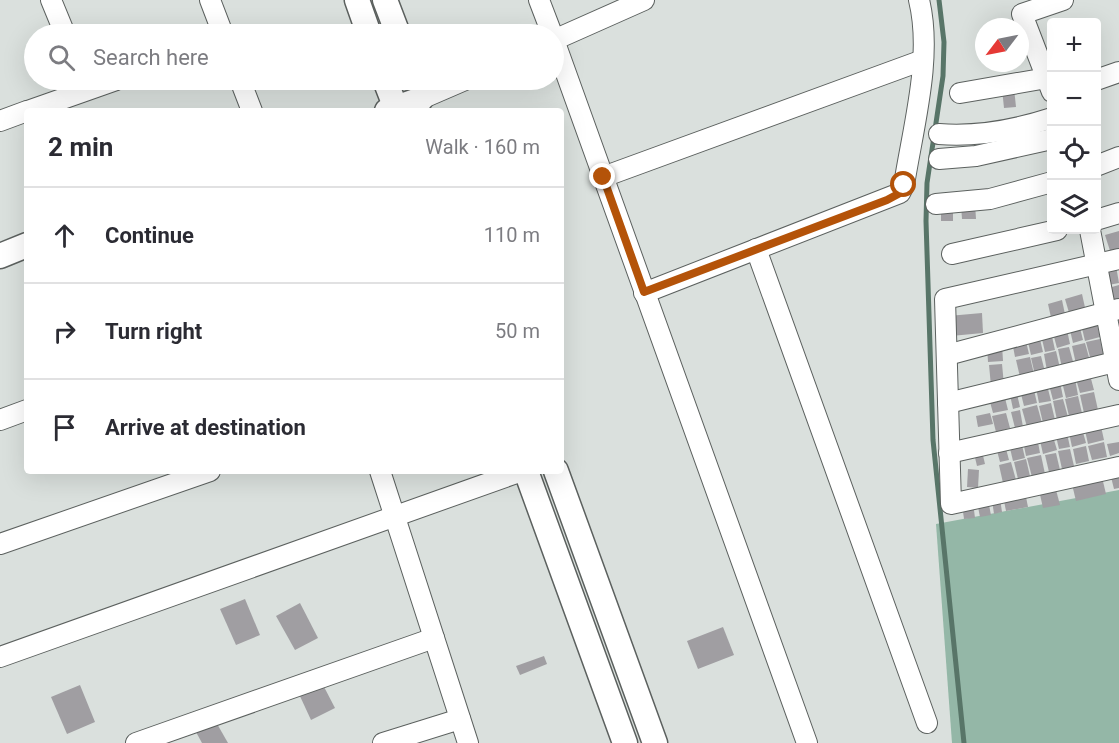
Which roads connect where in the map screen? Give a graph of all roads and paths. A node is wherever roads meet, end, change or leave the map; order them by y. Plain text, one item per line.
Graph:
1 (51, 0) edge
2 (210, 0) edge
3 (357, 0) edge
4 (385, 0) edge
5 (539, 0) edge
6 (644, 0) edge
7 (919, 0) edge
8 (1060, 1) edge
9 (61, 24) edge
10 (219, 24) edge
11 (365, 24) edge
12 (394, 24) edge
13 (548, 24) edge
14 (564, 36) edge
15 (923, 60) junction
16 (564, 68) edge
17 (1119, 72) edge
18 (1101, 78) edge
19 (1047, 80) edge
20 (1047, 85) edge
21 (75, 90) edge
22 (244, 90) edge
23 (388, 90) edge
24 (437, 90) edge
25 (960, 93) dead end
26 (420, 96) edge
27 (34, 108) edge
28 (251, 108) edge
29 (393, 108) edge
30 (397, 108) edge
31 (24, 112) edge
32 (1047, 119) edge
33 (0, 121) edge
34 (939, 134) dead end
35 (1047, 140) edge
36 (1119, 157) edge
37 (939, 159) dead end
38 (1101, 164) edge
39 (603, 177) junction
40 (1047, 183) edge
41 (936, 204) dead end
42 (1119, 213) edge
43 (1101, 218) edge
44 (1047, 232) edge
45 (1091, 234) edge
46 (24, 246) edge
47 (756, 249) junction
48 (952, 254) dead end
49 (0, 256) edge
50 (1119, 259) edge
51 (1097, 265) junction
52 (644, 292) junction
53 (1113, 311) edge
54 (947, 355) junction
55 (1118, 368) edge
56 (948, 403) junction
57 (24, 411) edge
58 (1119, 415) edge
59 (0, 420) edge
60 (949, 453) junction
61 (1119, 467) edge
62 (201, 474) edge
63 (381, 474) edge
64 (515, 474) edge
65 (525, 474) edge
66 (557, 474) edge
67 (393, 517) junction
68 (0, 544) edge
69 (434, 638) junction
70 (0, 657) edge
71 (460, 718) junction
72 (927, 723) dead end
73 (136, 743) edge
74 (383, 743) edge
75 (468, 743) edge
76 (625, 743) edge
77 (655, 743) edge
78 (807, 743) edge

1 - 9 street
2 - 10 street
3 - 11 street
4 - 12 street
5 - 13 street
6 - 14 street
7 - 15 street
8 - 19 street
15 - 39 street
15 - 47 street
16 - 39 street
17 - 18 street
20 - 25 street
21 - 27 street
22 - 28 street
23 - 29 street
24 - 26 street
26 - 30 street
31 - 33 street
32 - 34 street
35 - 37 street
36 - 38 street
39 - 52 street
40 - 41 street
42 - 43 street
44 - 48 street
45 - 51 street
46 - 49 street
47 - 52 street
47 - 72 street
50 - 51 street
51 - 53 street
51 - 54 street
52 - 78 street
53 - 54 street
53 - 55 street
54 - 56 street
55 - 56 street
56 - 60 street
57 - 59 street
58 - 60 street
60 - 61 street
62 - 68 street
63 - 67 street
64 - 67 street
65 - 76 street
66 - 77 street
67 - 69 street
67 - 70 street
69 - 71 street
69 - 73 street
71 - 74 street
71 - 75 street

